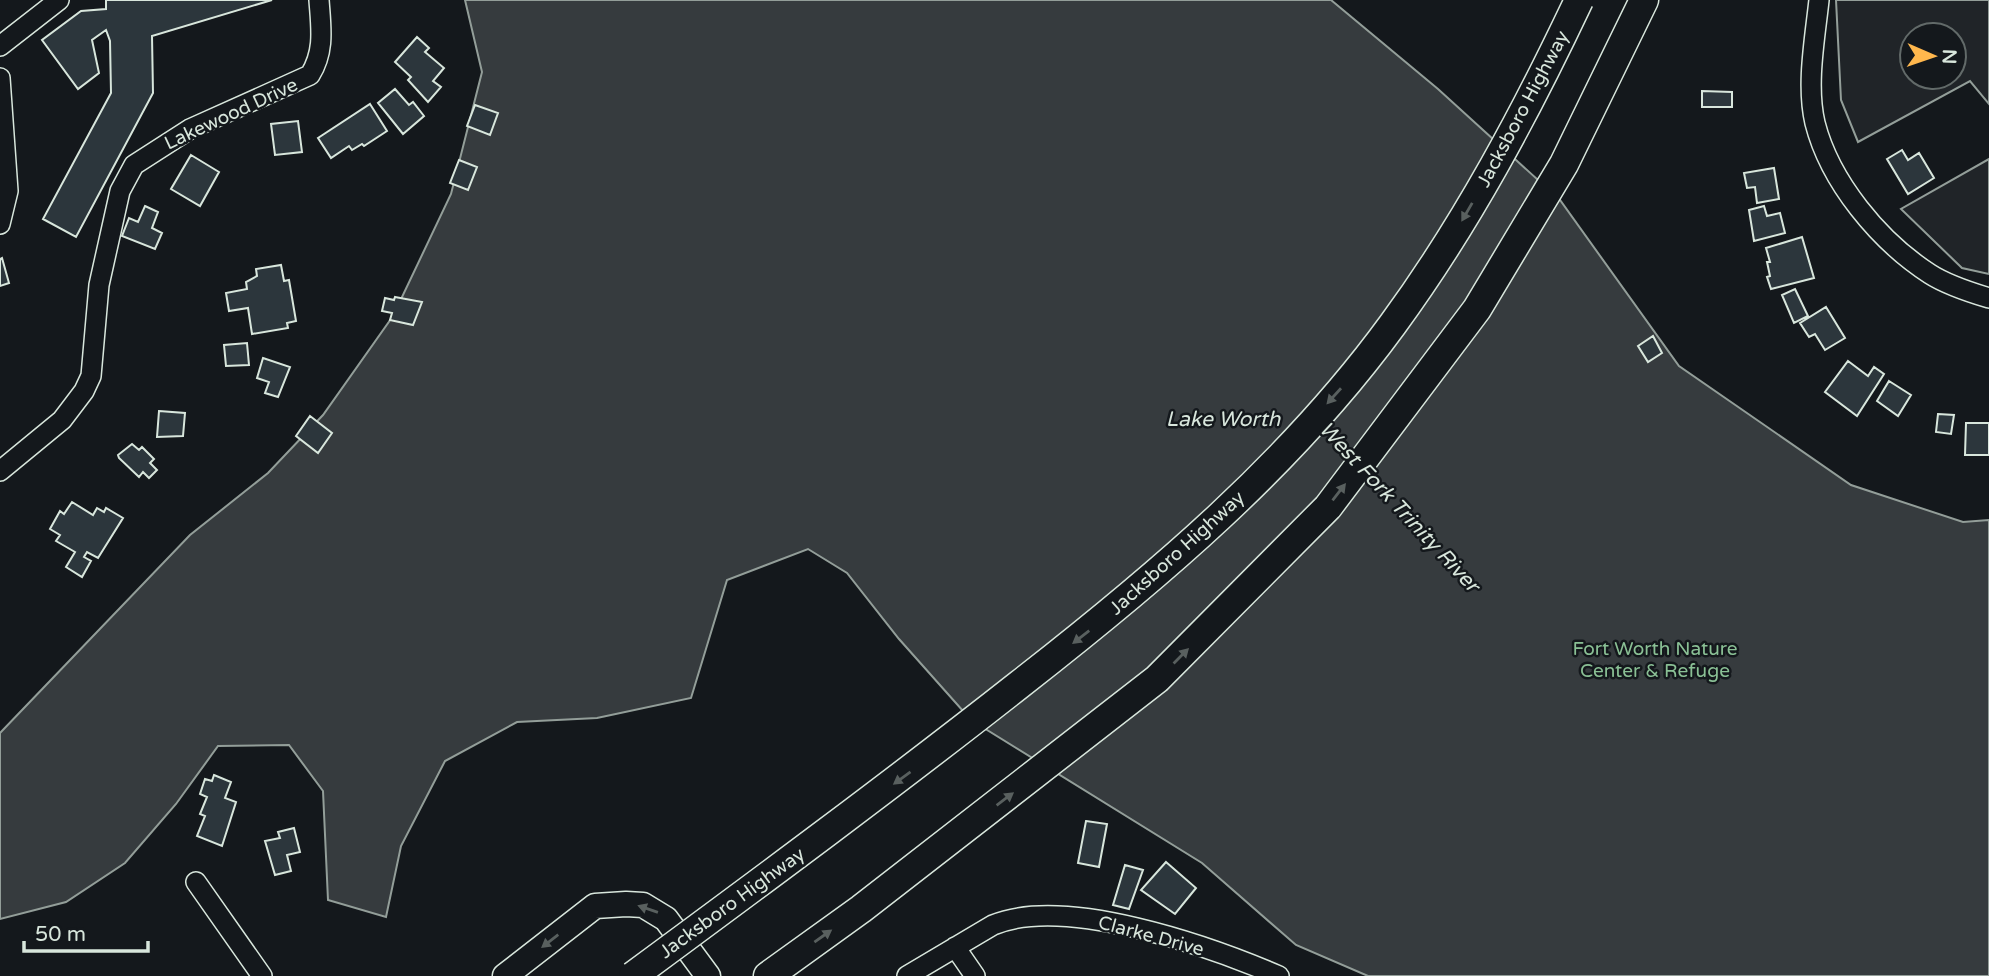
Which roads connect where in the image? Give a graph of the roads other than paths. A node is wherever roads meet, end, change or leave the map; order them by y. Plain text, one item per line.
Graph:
1 (59, 0) edge
2 (319, 0) edge
3 (1579, 0) edge
4 (1644, 0) edge
5 (1819, 0) edge
6 (0, 46) edge
7 (0, 78) edge
8 (0, 224) edge
9 (1989, 298) edge
10 (0, 471) edge
11 (197, 882) dead end
12 (954, 947) junction
13 (262, 976) edge
14 (505, 976) edge
15 (633, 976) edge
16 (708, 976) edge
17 (768, 976) edge
18 (907, 976) edge
19 (975, 976) edge
20 (1279, 976) edge

1 - 6 street
2 - 10 street, Lakewood Drive
3 -> 15 highway, Jacksboro Highway, bridge
17 -> 4 highway
5 - 9 street
7 - 8 street
11 - 13 street
12 - 18 street, Clarke Drive
12 - 19 street
12 - 20 street, Clarke Drive
16 -> 14 main road

